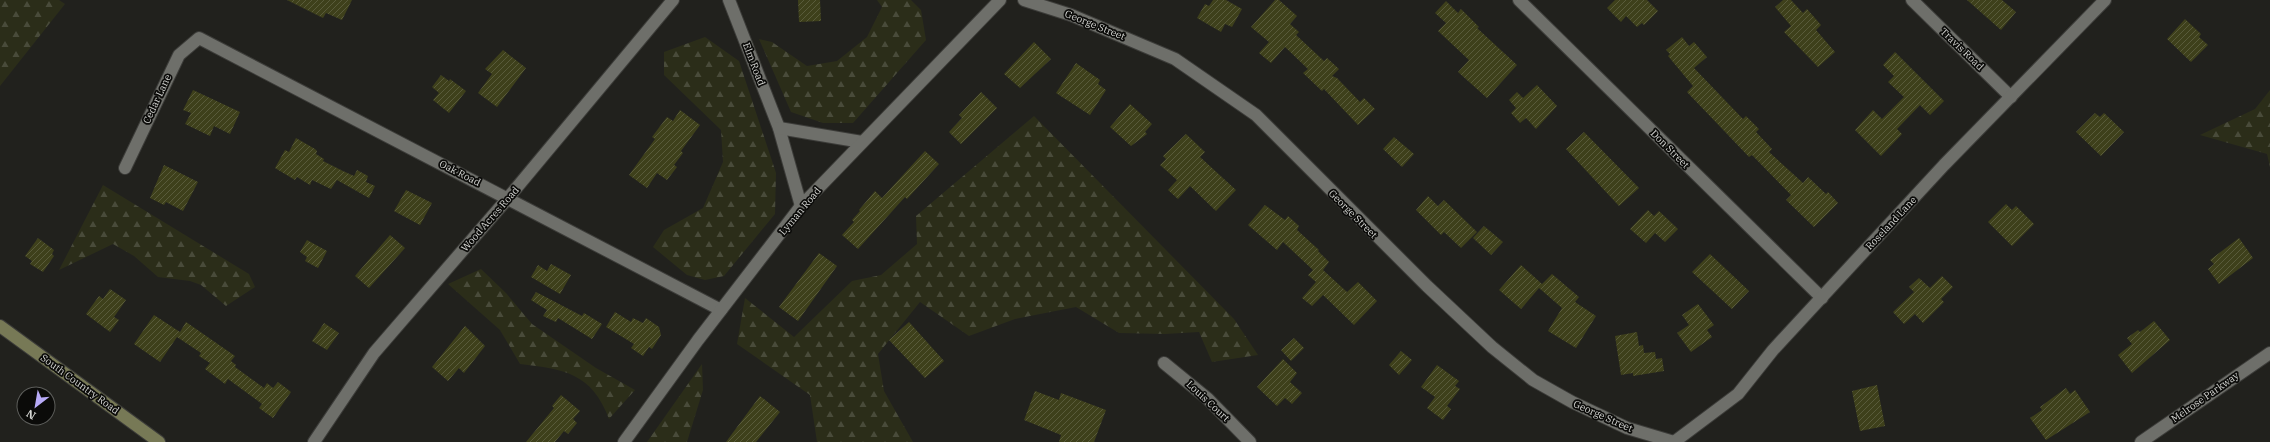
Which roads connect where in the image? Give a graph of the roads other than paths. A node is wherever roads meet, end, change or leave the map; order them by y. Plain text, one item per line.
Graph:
1 (673, 0) edge
2 (729, 0) edge
3 (1000, 0) edge
4 (1024, 0) edge
5 (1519, 0) edge
6 (1912, 0) edge
7 (2105, 0) edge
8 (199, 38) joint
9 (2011, 97) junction
10 (779, 128) junction
11 (862, 142) junction
12 (125, 168) dead end
13 (508, 198) junction
14 (801, 206) junction
15 (1822, 298) junction
16 (722, 310) junction
17 (0, 326) edge
18 (2270, 353) edge
19 (1164, 363) dead end
20 (159, 442) edge
21 (314, 442) edge
22 (624, 442) edge
23 (1250, 442) edge
24 (1674, 442) edge
25 (2141, 442) edge

1 - 13 street, Wood Acres Road
2 - 10 street, Elm Road
3 - 11 street, Lyman Road
4 - 24 street, George Street
5 - 15 street, Don Street
6 - 9 street, Travis Road
7 - 9 street, Roseland Lane
8 - 12 street, Cedar Lane
8 - 13 street, Oak Road
9 - 15 street, Roseland Lane
10 - 11 street
10 - 14 street, Elm Road
11 - 14 street, Lyman Road
13 - 16 street, Oak Road
13 - 21 street, Wood Acres Road
14 - 16 street, Lyman Road
15 - 24 street, Roseland Lane
16 - 22 street, Lyman Road
17 - 20 main road, South Country Road
18 - 25 street, Melrose Parkway
19 - 23 street, Louis Court

